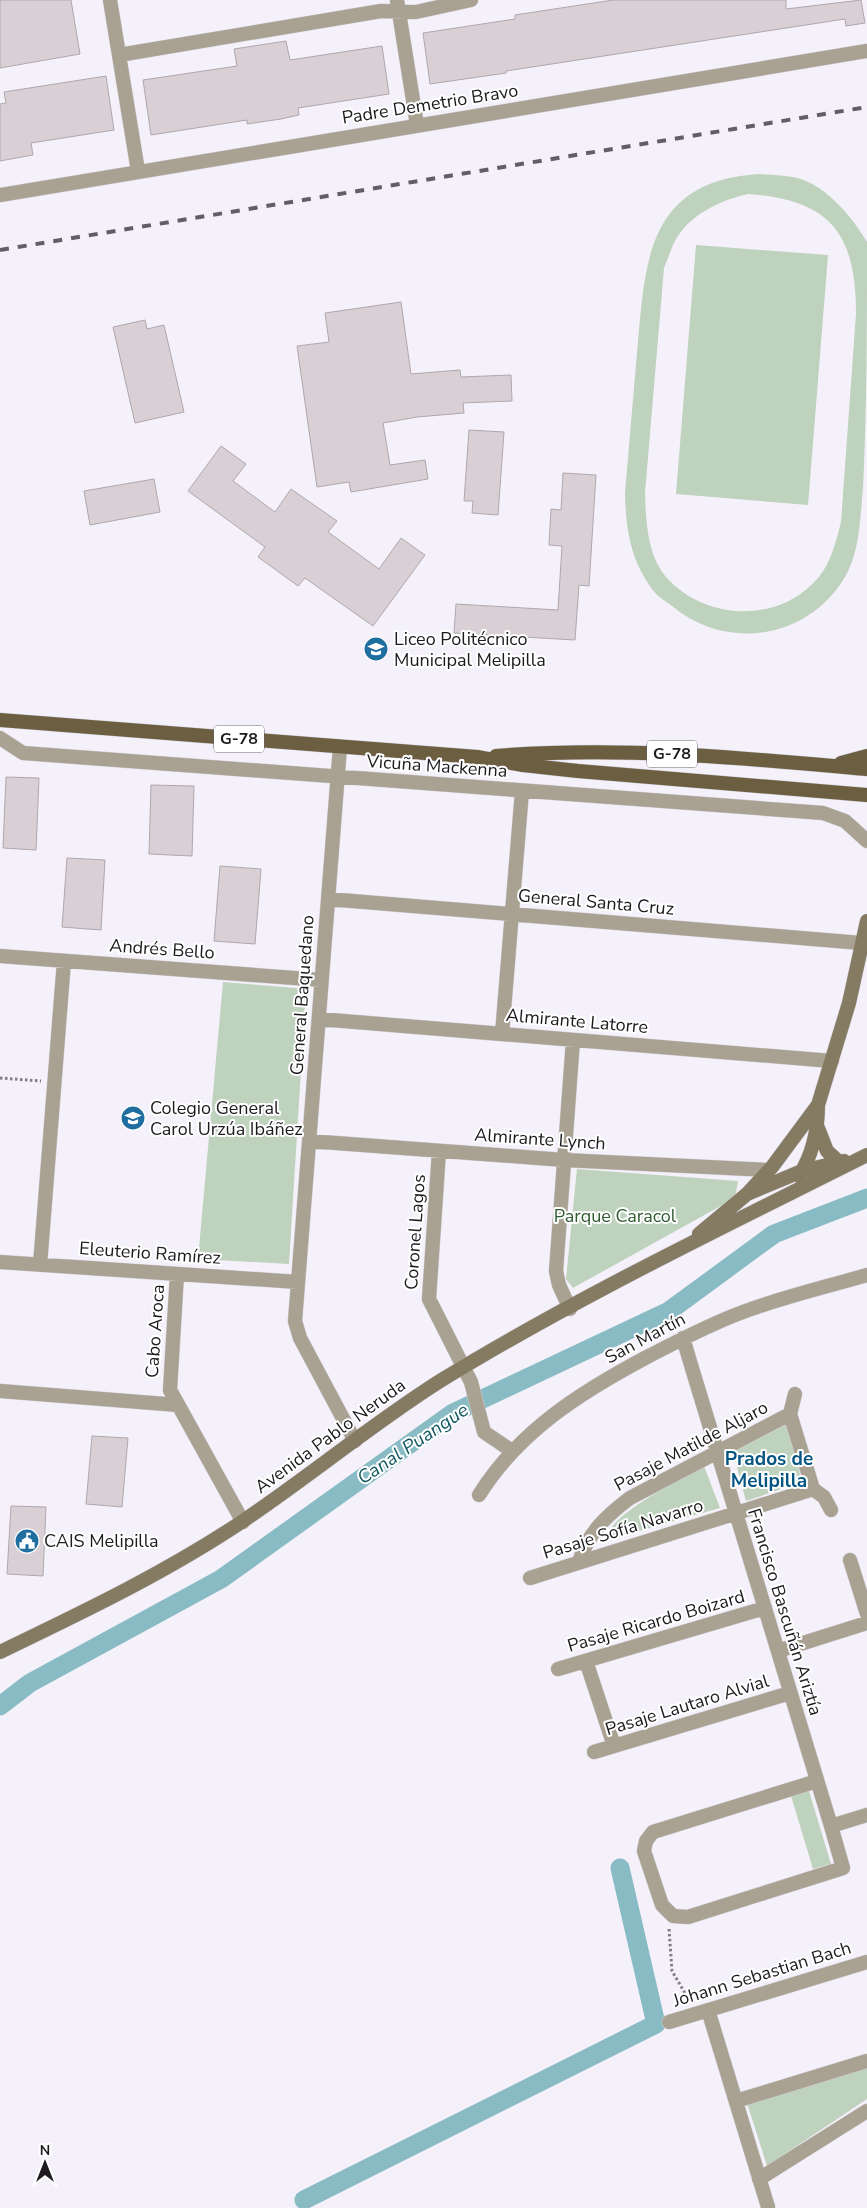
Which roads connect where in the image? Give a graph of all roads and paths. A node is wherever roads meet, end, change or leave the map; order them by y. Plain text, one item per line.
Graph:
1 (110, 0) edge
2 (471, 0) edge
3 (398, 6) edge
4 (867, 51) edge
5 (119, 55) junction
6 (417, 125) junction
7 (138, 171) junction
8 (0, 194) edge
9 (0, 720) edge
10 (0, 738) edge
11 (340, 746) junction
12 (867, 756) edge
13 (477, 757) junction
14 (831, 766) junction
15 (867, 769) edge
16 (337, 778) junction
17 (522, 791) junction
18 (867, 795) edge
19 (867, 841) edge
20 (328, 899) junction
21 (512, 914) junction
22 (867, 922) edge
23 (861, 943) junction
24 (0, 956) edge
25 (867, 960) edge
26 (64, 961) junction
27 (322, 980) junction
28 (849, 1003) junction
29 (318, 1019) junction
30 (502, 1034) junction
31 (573, 1040) junction
32 (832, 1061) junction
33 (0, 1078) edge
34 (54, 1082) junction
35 (818, 1105) junction
36 (818, 1128) junction
37 (309, 1141) junction
38 (439, 1151) junction
39 (862, 1157) edge
40 (564, 1160) junction
41 (839, 1162) junction
42 (770, 1170) junction
43 (802, 1171) junction
44 (747, 1194) junction
45 (777, 1201) junction
46 (681, 1249) junction
47 (0, 1262) edge
48 (40, 1265) junction
49 (177, 1274) junction
50 (867, 1275) edge
51 (298, 1282) junction
52 (570, 1309) junction
53 (683, 1338) junction
54 (464, 1367) junction
55 (0, 1391) edge
56 (795, 1394) dead end
57 (178, 1405) junction
58 (790, 1414) junction
59 (355, 1441) junction
60 (506, 1447) junction
61 (718, 1452) junction
62 (813, 1489) junction
63 (478, 1495) dead end
64 (831, 1510) dead end
65 (736, 1514) junction
66 (243, 1522) junction
67 (850, 1560) dead end
68 (579, 1562) junction
69 (530, 1578) dead end
70 (765, 1608) junction
71 (867, 1614) edge
72 (867, 1623) edge
73 (778, 1651) junction
74 (0, 1652) edge
75 (586, 1660) junction
76 (558, 1669) dead end
77 (790, 1693) junction
78 (614, 1746) junction
79 (594, 1752) dead end
80 (817, 1781) junction
81 (867, 1815) edge
82 (831, 1826) junction
83 (673, 1916) junction
84 (867, 1962) edge
85 (703, 2012) junction
86 (669, 2022) dead end
87 (867, 2061) edge
88 (736, 2101) junction
89 (867, 2111) edge
90 (759, 2179) junction
91 (768, 2207) dead end

1 - 5 street
2 - 3 street
3 - 5 street
3 - 6 street
4 - 6 street, Padre Demetrio Bravo
5 - 7 street
6 - 7 street, Padre Demetrio Bravo
7 - 8 street, Padre Demetrio Bravo
9 - 11 main road, Vicuña Mackenna / G-78
10 - 16 street, Vicuña Mackenna
11 - 13 main road, Vicuña Mackenna / G-78
11 - 16 street, General Baquedano
12 - 14 main road
13 - 14 main road, Vicuña Mackenna / G-78
13 - 18 main road, Vicuña Mackenna / G-78
14 - 15 main road, Vicuña Mackenna / G-78
16 - 17 street, Vicuña Mackenna
16 - 20 street, General Baquedano
17 - 19 street, Vicuña Mackenna
17 - 21 street
20 - 21 street, General Santa Cruz
20 - 27 street, General Baquedano
21 - 23 street, General Santa Cruz
21 - 30 street
22 - 23 main road
23 - 28 main road
24 - 26 street, Andrés Bello
25 - 28 main road
26 - 27 street, Andrés Bello
26 - 34 street
27 - 29 street, General Baquedano
28 - 32 main road
29 - 30 street, Almirante Latorre
29 - 37 street, General Baquedano
30 - 31 street, Almirante Latorre
31 - 32 street, Almirante Latorre
31 - 40 street
32 - 35 main road
33 - 34 path
34 - 48 street
35 - 36 main road
35 - 42 main road
36 - 41 main road
36 - 43 main road
37 - 38 street, Almirante Lynch
37 - 51 street, General Baquedano
38 - 40 street, Almirante Lynch
38 - 54 street, Coronel Lagos
39 - 41 main road, Avenida Pablo Neruda
39 - 45 main road, Avenida Pablo Neruda
40 - 42 street, Almirante Lynch
40 - 52 street
41 - 43 main road, Avenida Pablo Neruda
42 - 44 main road
43 - 44 main road, Avenida Pablo Neruda
43 - 45 main road
44 - 46 main road, Avenida Pablo Neruda
45 - 46 main road, Avenida Pablo Neruda
46 - 52 main road, Avenida Pablo Neruda
47 - 48 street, Eleuterio Ramírez
48 - 49 street, Eleuterio Ramírez
49 - 51 street, Eleuterio Ramírez
49 - 57 street, Cabo Aroca
50 - 53 street, San Martín
51 - 59 street, General Baquedano
52 - 54 main road, Avenida Pablo Neruda
53 - 60 street, San Martín
53 - 61 street, Francisco Bascuñán Ariztía
54 - 59 main road, Avenida Pablo Neruda
54 - 60 street, Coronel Lagos
55 - 57 street
56 - 58 street
57 - 66 street, Cabo Aroca
58 - 61 street, Pasaje Matilde Aljaro
58 - 62 street
59 - 66 main road, Avenida Pablo Neruda
60 - 63 street, San Martín
61 - 65 street, Francisco Bascuñán Ariztía
61 - 68 street, Pasaje Matilde Aljaro
62 - 64 street
62 - 65 street, Pasaje Sofía Navarro
65 - 68 street, Pasaje Sofía Navarro
65 - 70 street, Francisco Bascuñán Ariztía
66 - 74 main road, Avenida Pablo Neruda
67 - 71 street
68 - 69 street, Pasaje Sofía Navarro
70 - 73 street, Francisco Bascuñán Ariztía
70 - 75 street, Pasaje Ricardo Boizard
72 - 73 street
73 - 77 street, Francisco Bascuñán Ariztía
75 - 76 street, Pasaje Ricardo Boizard
75 - 78 street
77 - 78 street, Pasaje Lautaro Alvial
77 - 80 street, Francisco Bascuñán Ariztía
78 - 79 street, Pasaje Lautaro Alvial
80 - 82 street, Francisco Bascuñán Ariztía
80 - 83 street
81 - 82 street
82 - 83 street, Francisco Bascuñán Ariztía
83 - 85 path
84 - 85 street, Johann Sebastian Bach
85 - 86 street, Johann Sebastian Bach
85 - 88 street
87 - 88 street
88 - 90 street
89 - 90 street
90 - 91 street

